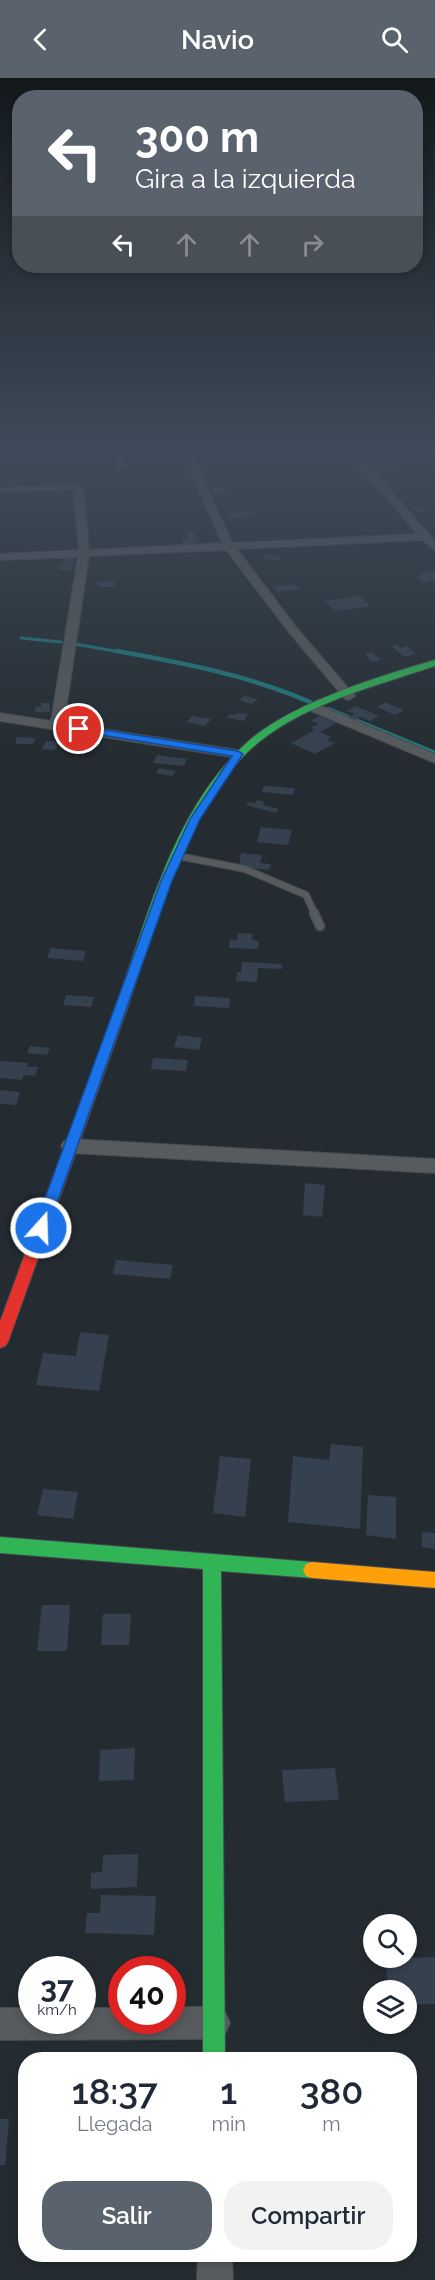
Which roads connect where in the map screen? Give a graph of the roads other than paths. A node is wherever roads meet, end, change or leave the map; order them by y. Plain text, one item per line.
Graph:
1 (38, 555) edge
2 (84, 555) edge
3 (235, 555) edge
4 (0, 557) edge
5 (435, 663) edge
6 (349, 696) junction
7 (316, 708) junction
8 (0, 717) edge
9 (57, 725) junction
10 (238, 754) junction
11 (435, 759) edge
12 (178, 856) junction
13 (320, 926) dead end
14 (71, 1146) junction
15 (435, 1166) edge
16 (1, 1335) edge
17 (0, 1545) edge
18 (212, 1562) junction
19 (435, 1580) edge
20 (214, 2023) junction
21 (0, 2024) edge
22 (214, 2052) edge
23 (215, 2262) edge
24 (215, 2280) edge

1 - 4 street
2 - 9 street
3 - 6 street
5 - 6 street
6 - 7 street
7 - 10 street
7 - 11 street
8 - 9 street
9 - 10 street
10 - 12 street
12 - 13 lane
12 - 14 street
14 - 15 street
14 - 16 street
17 - 18 street
18 - 19 street
18 - 20 street
20 - 21 street
20 - 22 street
23 - 24 street

